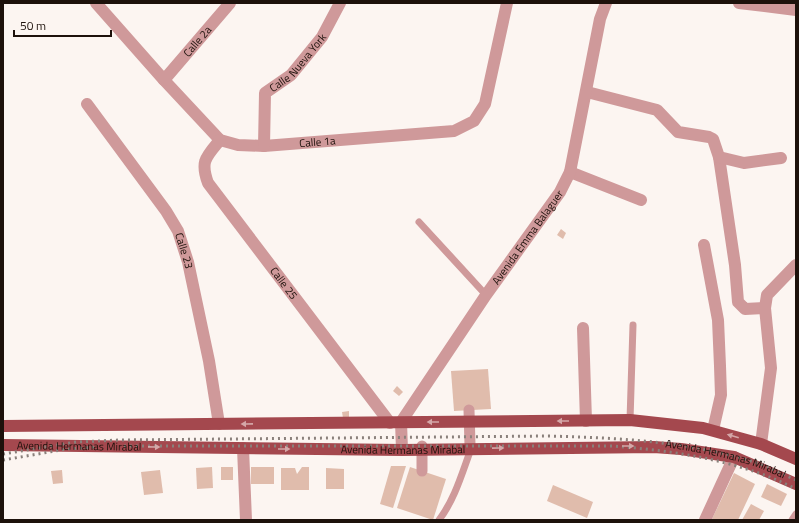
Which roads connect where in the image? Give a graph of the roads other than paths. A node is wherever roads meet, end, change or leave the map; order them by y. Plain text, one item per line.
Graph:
1 (230, 3) edge
2 (340, 3) edge
3 (507, 3) edge
4 (606, 3) edge
5 (739, 3) edge
6 (98, 4) edge
7 (796, 10) edge
8 (164, 80) junction
9 (587, 92) junction
10 (87, 104) dead end
11 (220, 140) junction
12 (264, 146) junction
13 (719, 157) junction
14 (781, 158) dead end
15 (570, 172) junction
16 (641, 200) dead end
17 (419, 222) dead end
18 (704, 245) dead end
19 (796, 265) edge
20 (486, 295) junction
21 (765, 308) junction
22 (633, 325) dead end
23 (583, 328) dead end
24 (469, 410) dead end
25 (630, 420) junction
26 (586, 421) junction
27 (396, 422) junction
28 (219, 424) junction
29 (3, 426) edge
30 (713, 430) junction
31 (760, 444) junction
32 (3, 445) edge
33 (422, 446) dead end
34 (470, 447) junction
35 (243, 448) junction
36 (402, 450) junction
37 (734, 457) junction
38 (796, 459) edge
39 (422, 471) dead end
40 (796, 484) edge
41 (796, 514) edge
42 (246, 520) edge
43 (439, 520) edge
44 (705, 520) edge
45 (792, 520) edge

1 - 8 street, Calle 2a
2 - 12 street, Calle Nueva York
3 - 12 street, Calle 1a
4 - 9 street, Avenida Emma Balaguer
5 - 7 street
6 - 8 street
8 - 11 street
9 - 13 street
9 - 15 street, Avenida Emma Balaguer
10 - 28 street, Calle 23
11 - 12 street, Calle 1a
11 - 27 street, Calle 25
13 - 14 street
13 - 21 street
15 - 16 street
15 - 20 street, Avenida Emma Balaguer
17 - 20 lane
18 - 30 street
19 - 21 street
20 - 27 street, Avenida Emma Balaguer
21 - 31 street
22 - 25 lane
23 - 26 street
24 - 34 street
25 - 26 main road, Avenida Hermanas Mirabal
25 - 30 main road, Avenida Hermanas Mirabal
26 -> 27 main road, Avenida Hermanas Mirabal
27 -> 28 main road, Avenida Hermanas Mirabal
27 - 36 street
28 - 29 main road, Avenida Hermanas Mirabal
31 -> 30 main road, Avenida Hermanas Mirabal
31 - 38 main road, Avenida Hermanas Mirabal
32 -> 35 main road, Avenida Hermanas Mirabal
33 - 39 street
34 - 36 main road, Avenida Hermanas Mirabal
34 -> 37 main road, Avenida Hermanas Mirabal
34 - 43 lane
35 -> 36 main road, Avenida Hermanas Mirabal
35 - 42 street
37 - 40 main road, Avenida Hermanas Mirabal
37 - 44 street
41 - 45 lane

